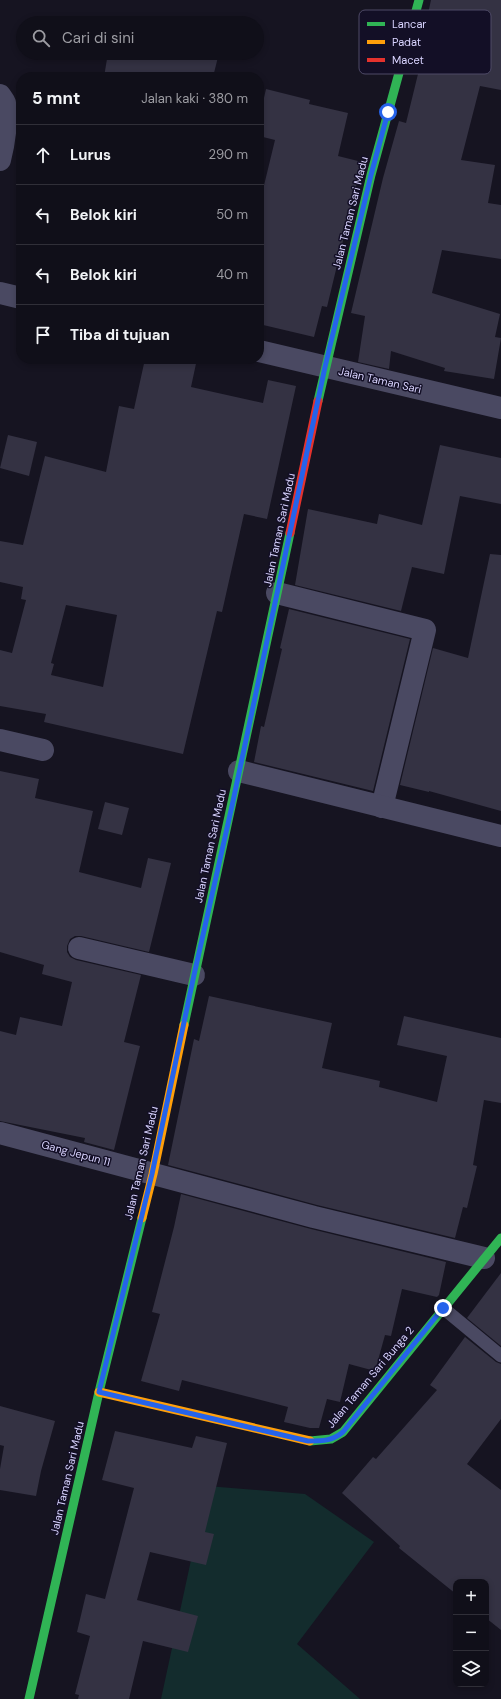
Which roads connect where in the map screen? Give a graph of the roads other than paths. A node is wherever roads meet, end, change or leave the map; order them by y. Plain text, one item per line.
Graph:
1 (419, 0) edge
2 (416, 10) edge
3 (399, 74) edge
4 (0, 95) edge
5 (0, 160) edge
6 (0, 293) edge
7 (16, 297) edge
8 (264, 352) edge
9 (325, 367) junction
10 (501, 408) edge
11 (277, 593) junction
12 (0, 740) edge
13 (43, 750) dead end
14 (239, 771) junction
15 (382, 807) junction
16 (501, 836) edge
17 (79, 948) dead end
18 (194, 975) junction
19 (0, 1133) edge
20 (152, 1174) junction
21 (501, 1238) edge
22 (484, 1258) junction
23 (443, 1308) junction
24 (501, 1356) edge
25 (99, 1392) junction
26 (29, 1699) edge

1 - 2 street, Jalan Taman Sari Madu
3 - 9 street, Jalan Taman Sari Madu
4 - 5 street
6 - 7 street
8 - 9 street, Jalan Taman Sari
9 - 10 street, Jalan Taman Sari
9 - 11 street, Jalan Taman Sari Madu
11 - 14 street, Jalan Taman Sari Madu
11 - 15 street
12 - 13 street
14 - 15 street
14 - 18 street, Jalan Taman Sari Madu
15 - 16 street
17 - 18 street
18 - 20 street, Jalan Taman Sari Madu
19 - 20 street, Gang Jepun 11
20 - 22 street, Gang Jepun 11
20 - 25 street, Jalan Taman Sari Madu
21 - 22 street, Jalan Taman Sari Bunga 2
22 - 23 street, Jalan Taman Sari Bunga 2
23 - 24 lane
23 - 25 street, Jalan Taman Sari Bunga 2
25 - 26 street, Jalan Taman Sari Madu

